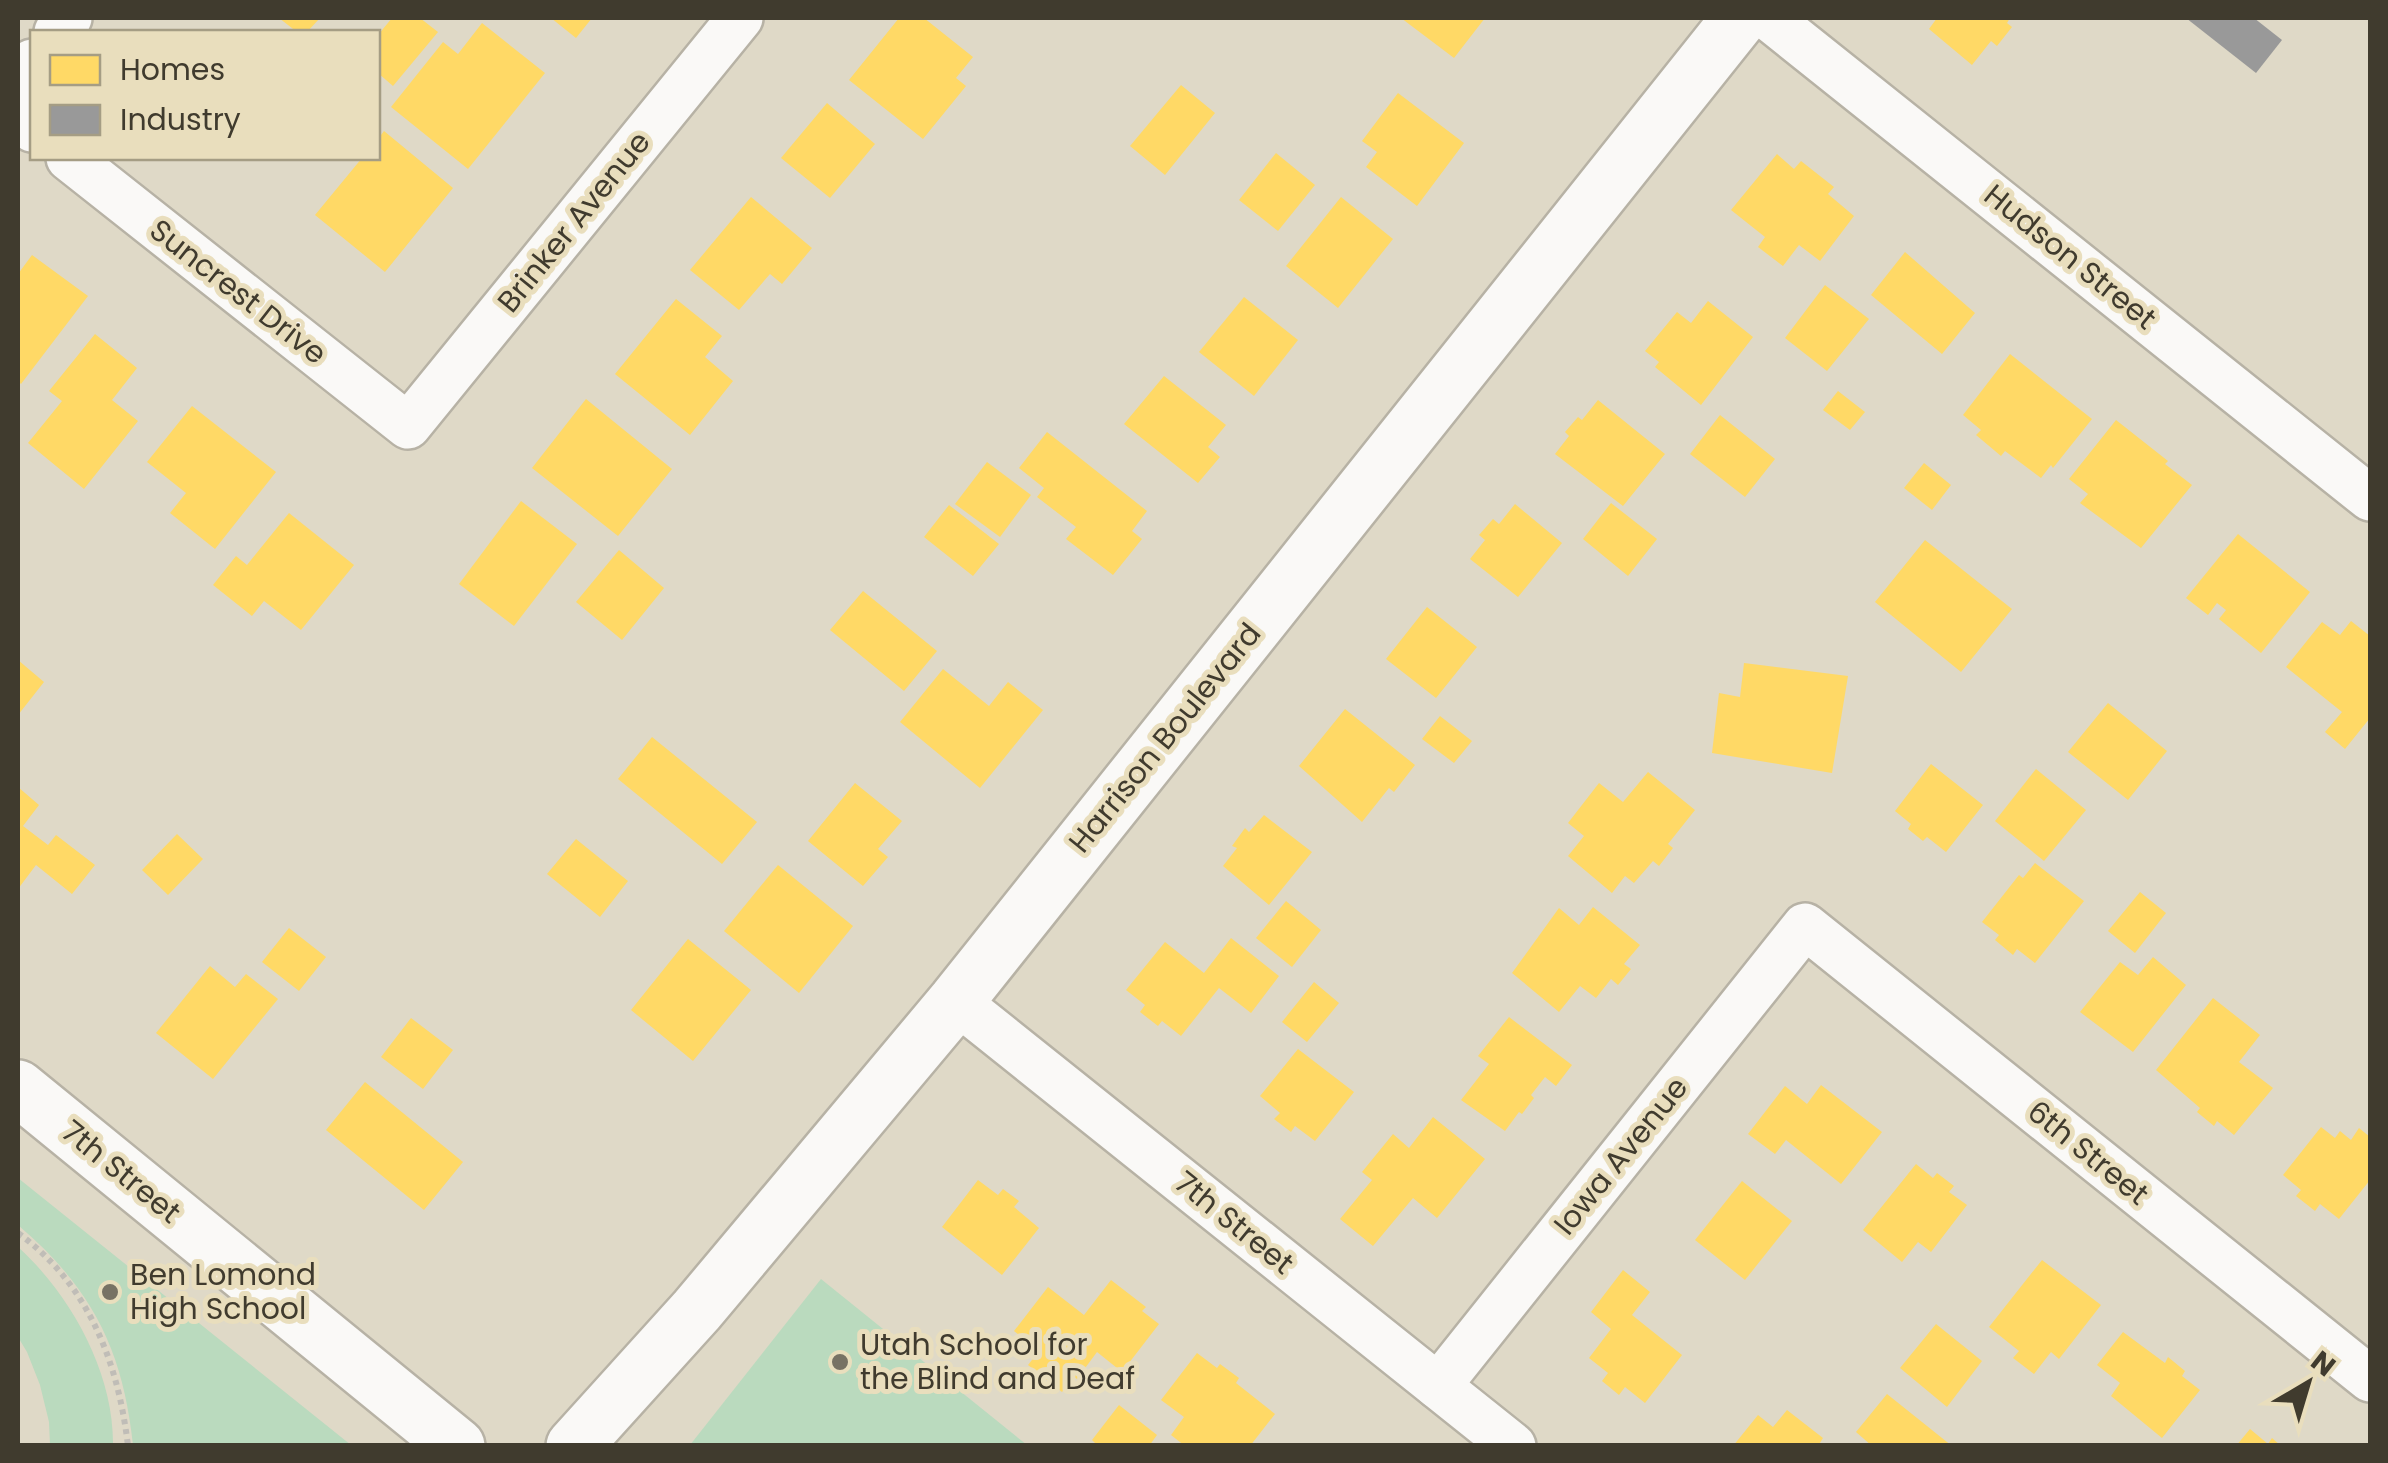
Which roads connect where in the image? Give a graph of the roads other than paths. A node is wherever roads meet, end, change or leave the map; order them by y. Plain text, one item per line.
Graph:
1 (740, 18) edge
2 (1740, 18) edge
3 (1769, 18) edge
4 (72, 160) edge
5 (408, 426) joint
6 (2370, 498) edge
7 (1805, 926) joint
8 (956, 1001) junction
9 (18, 1088) edge
10 (2370, 1379) edge
11 (1438, 1386) junction
12 (457, 1446) edge
13 (574, 1446) edge
14 (1513, 1446) edge

1 - 5 street, Brinker Avenue
2 - 8 main road, Harrison Boulevard
3 - 6 street, Hudson Street
4 - 5 street, Suncrest Drive
7 - 10 street, 6th Street
7 - 11 street, Iowa Avenue
8 - 11 street, 7th Street
8 - 13 main road, Harrison Boulevard
9 - 12 main road, 7th Street
11 - 14 street, 7th Street

